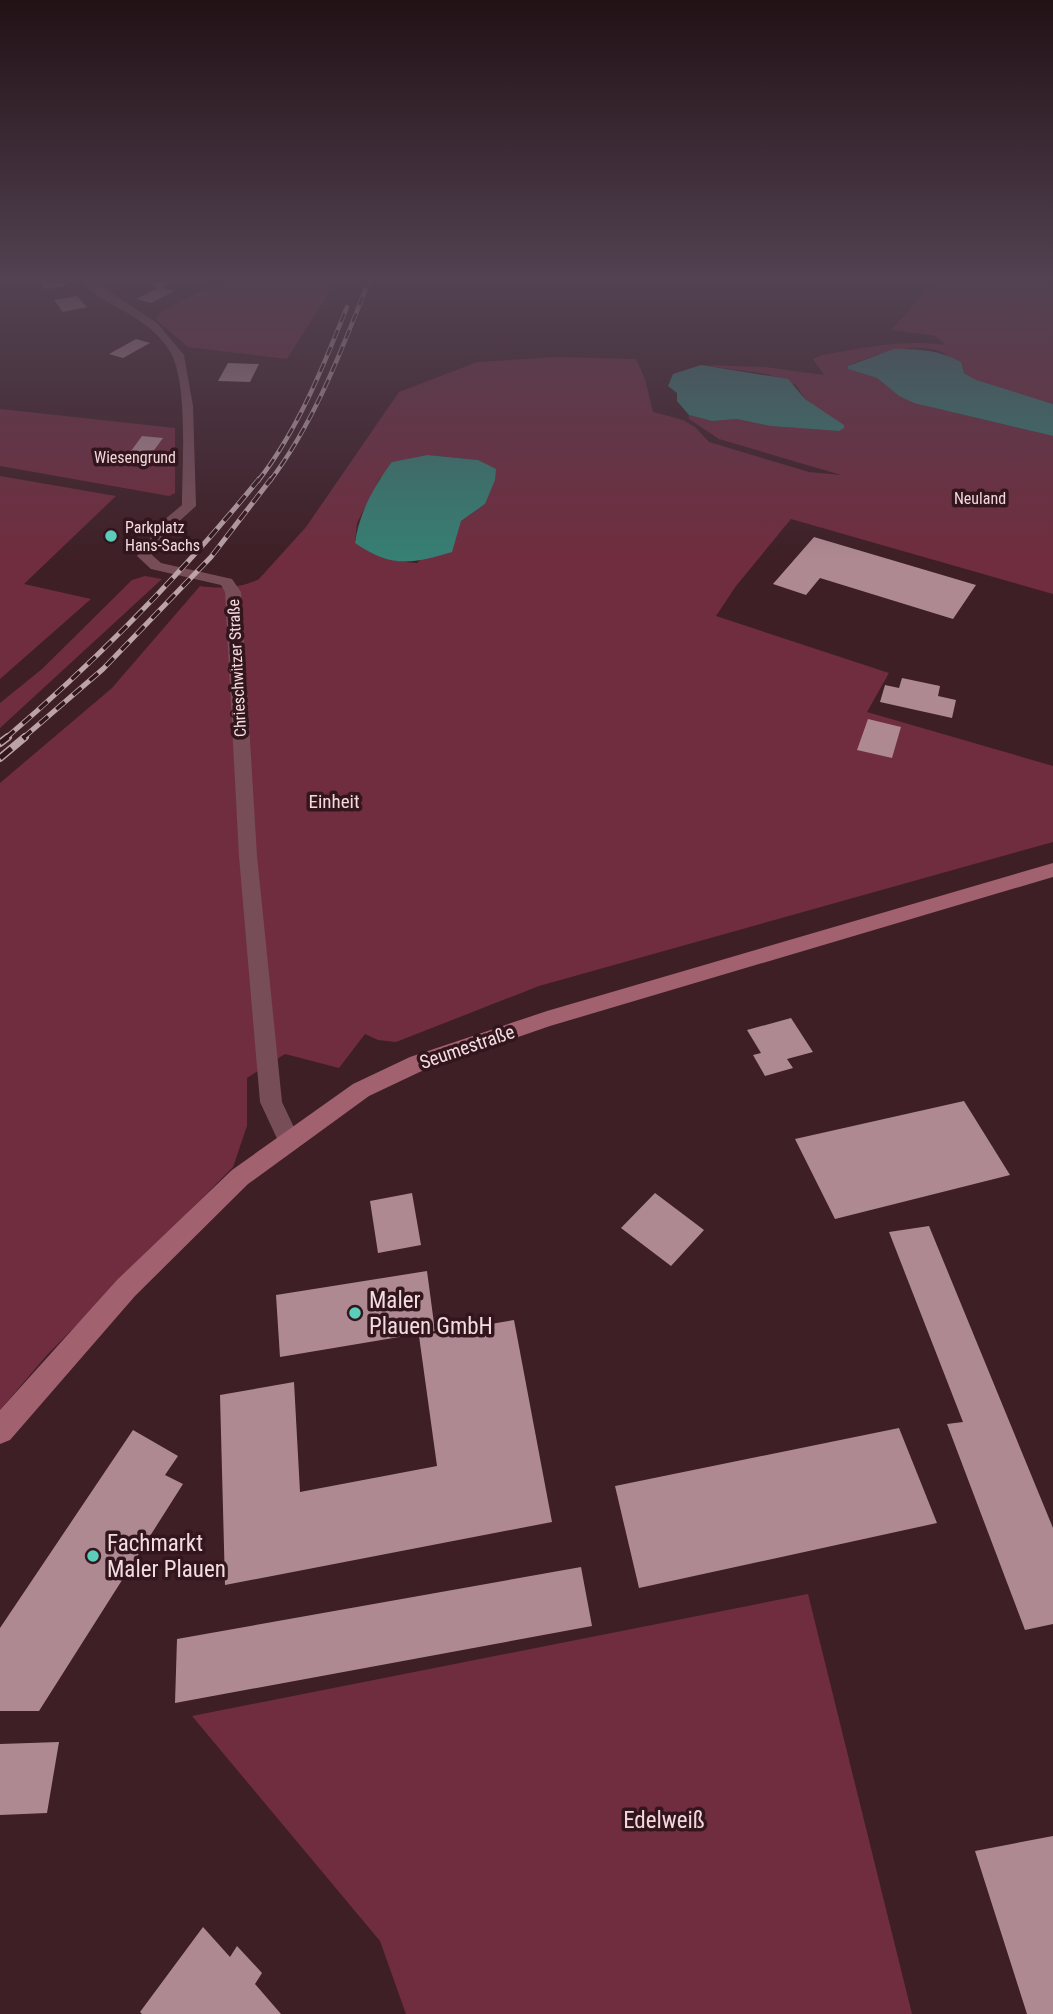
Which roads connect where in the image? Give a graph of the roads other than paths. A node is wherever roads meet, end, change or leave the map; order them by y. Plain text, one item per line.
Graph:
1 (182, 372) edge
2 (1053, 870) edge
3 (289, 1140) junction
4 (0, 1430) edge

1 - 3 street, Chrieschwitzer Straße
2 - 3 street, Seumestraße
3 - 4 street, Seumestraße

